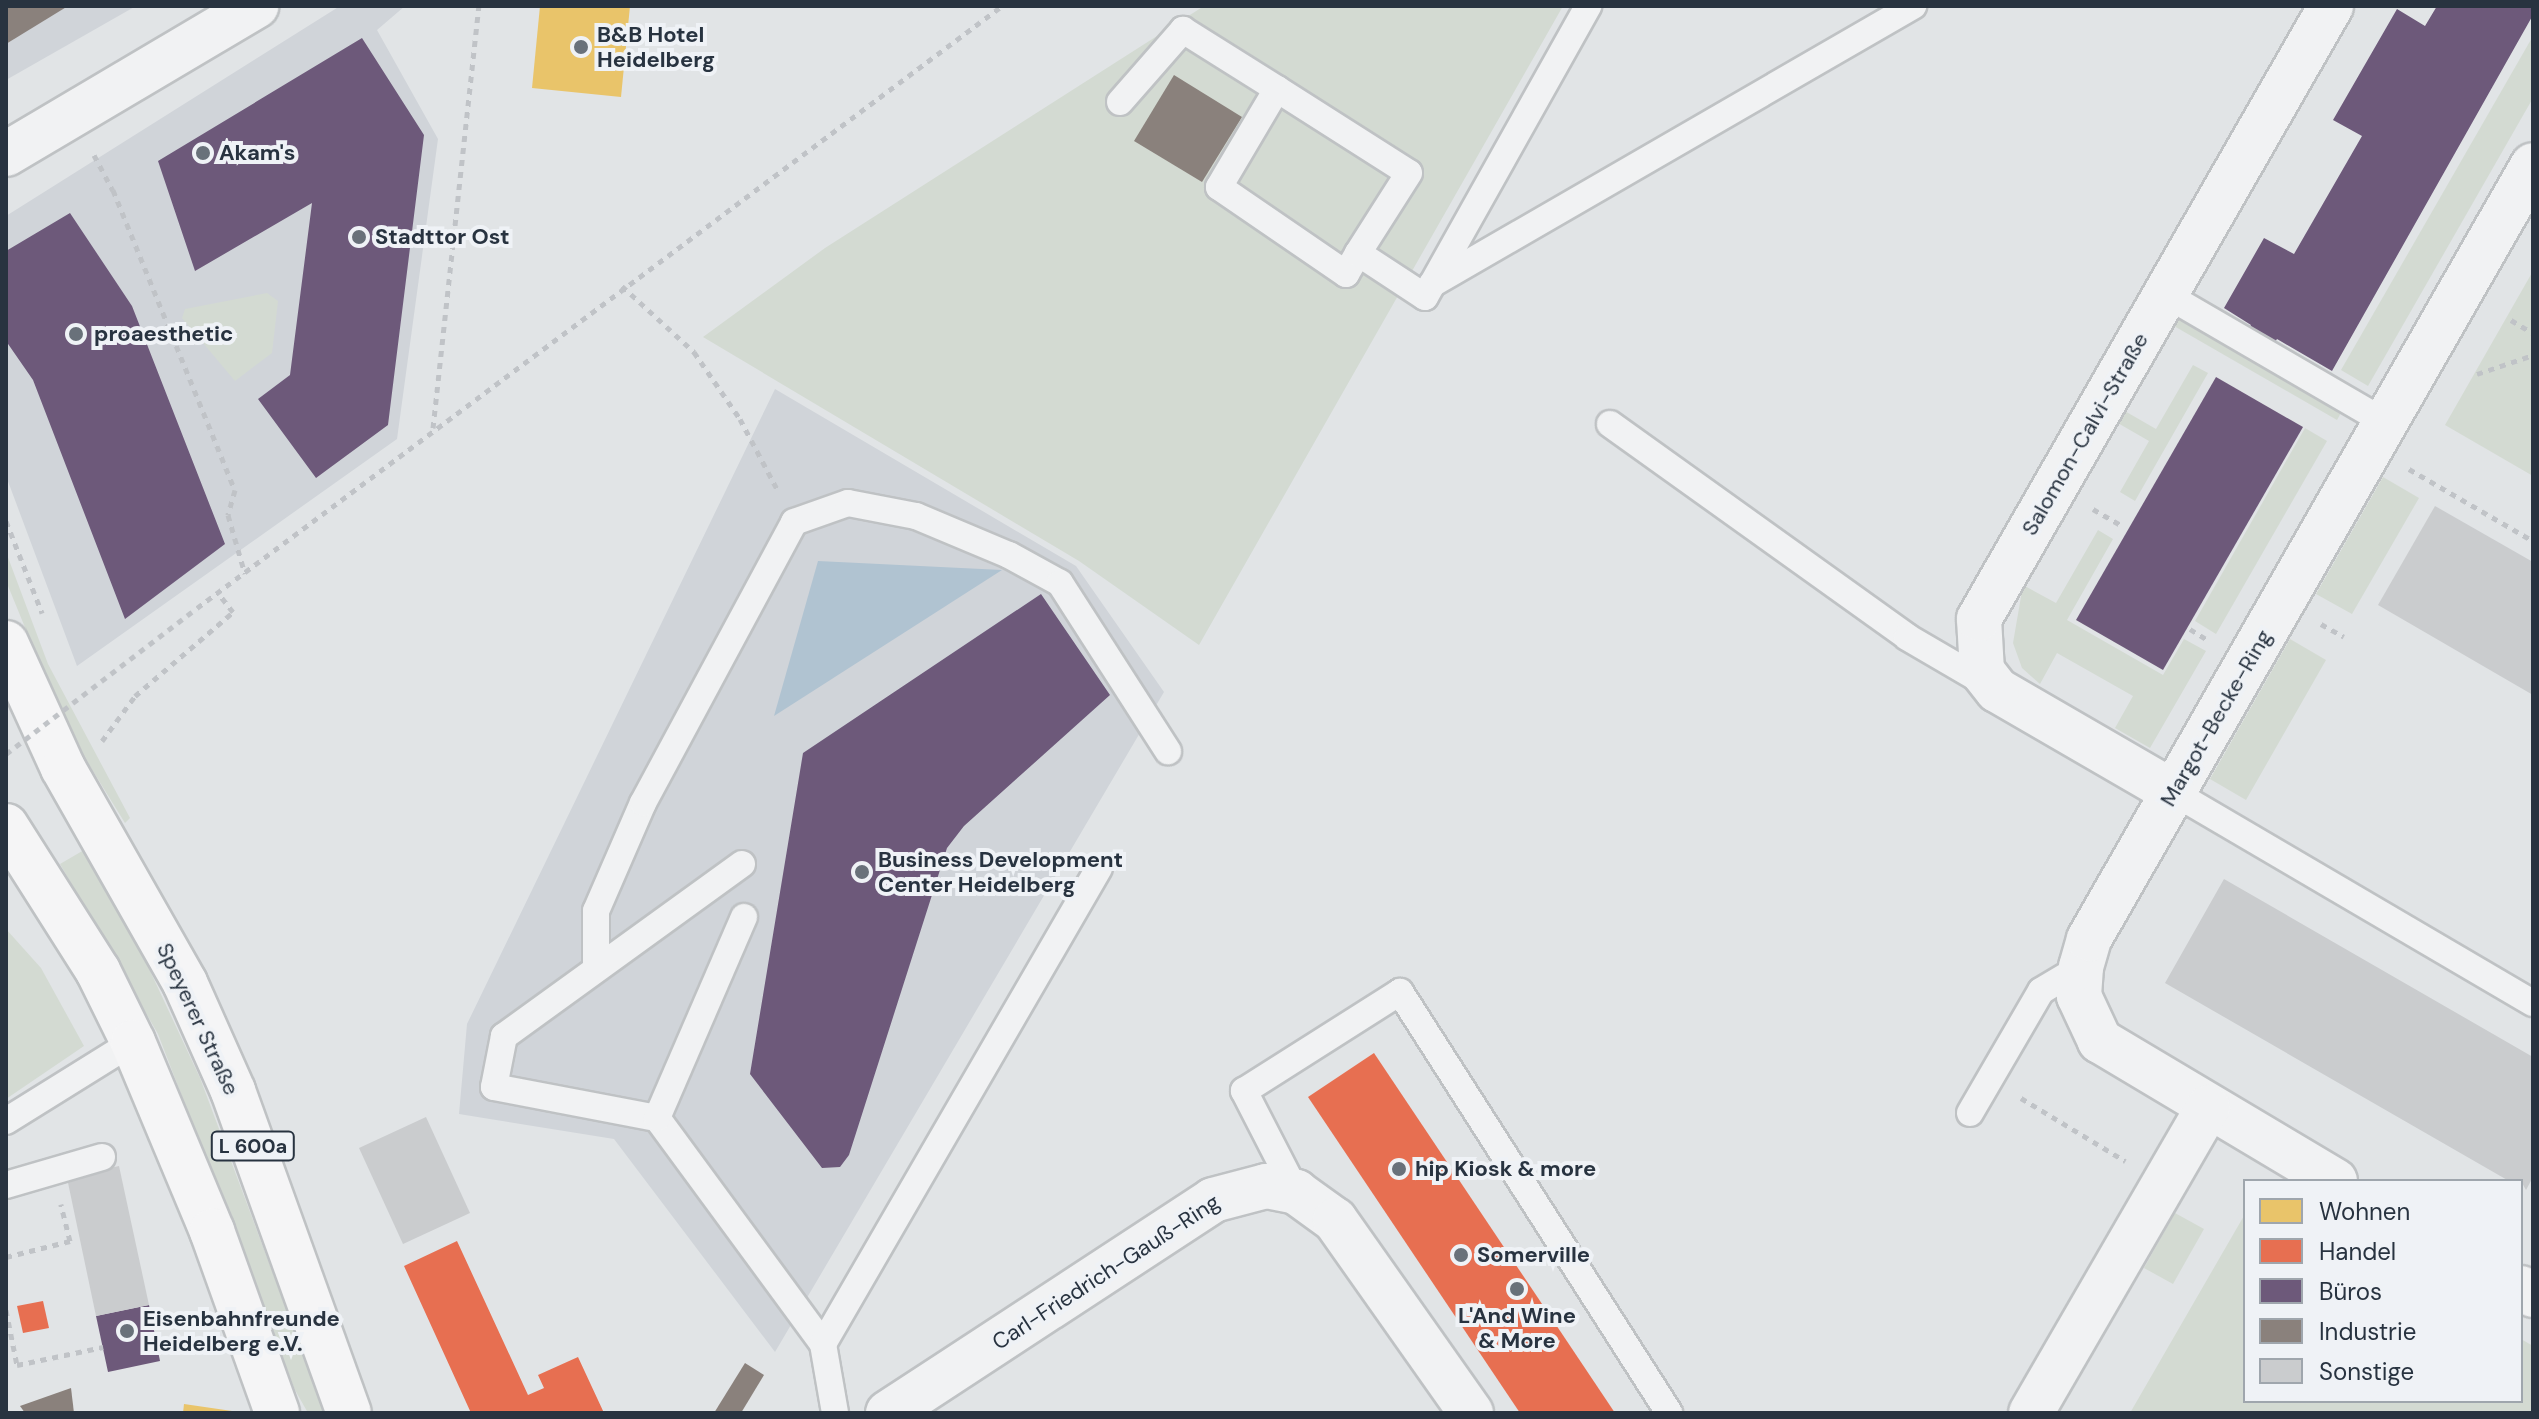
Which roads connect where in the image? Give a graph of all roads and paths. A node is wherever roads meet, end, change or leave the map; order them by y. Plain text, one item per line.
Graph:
1 (256, 6) edge
2 (479, 6) edge
3 (1002, 6) edge
4 (1588, 6) edge
5 (1913, 6) edge
6 (2331, 6) edge
7 (1277, 89) junction
8 (1120, 102) dead end
9 (6, 154) edge
10 (2533, 165) edge
11 (113, 190) dead end
12 (1358, 253) junction
13 (1432, 284) junction
14 (622, 286) junction
15 (2165, 294) junction
16 (2511, 320) dead end
17 (2533, 333) edge
18 (2533, 355) edge
19 (2477, 374) dead end
20 (1610, 424) dead end
21 (433, 428) junction
22 (2378, 434) junction
23 (6, 521) edge
24 (794, 522) junction
25 (2533, 541) edge
26 (245, 574) junction
27 (219, 594) junction
28 (46, 624) dead end
29 (6, 643) edge
30 (1997, 690) junction
31 (77, 693) dead end
32 (83, 705) dead end
33 (96, 729) dead end
34 (102, 741) junction
35 (1168, 751) dead end
36 (6, 754) edge
37 (110, 755) dead end
38 (2173, 792) junction
39 (6, 826) edge
40 (742, 864) dead end
41 (1099, 868) dead end
42 (744, 917) dead end
43 (2081, 967) junction
44 (596, 969) junction
45 (2533, 1003) edge
46 (133, 1042) junction
47 (1990, 1079) junction
48 (2208, 1108) junction
49 (1970, 1113) dead end
50 (657, 1118) junction
51 (6, 1121) edge
52 (102, 1157) dead end
53 (53, 1171) junction
54 (2332, 1179) edge
55 (6, 1185) edge
56 (2164, 1185) junction
57 (1296, 1192) junction
58 (6, 1257) edge
59 (6, 1310) edge
60 (823, 1344) junction
61 (103, 1347) dead end
62 (277, 1413) edge
63 (349, 1413) edge
64 (835, 1413) edge
65 (888, 1413) edge
66 (1471, 1413) edge
67 (1669, 1413) edge
68 (2031, 1413) edge

1 - 9 street
2 - 21 path
3 - 14 path
4 - 13 lane
5 - 13 lane
6 - 15 street, Salomon-Calvi-Straße
7 - 8 lane
7 - 12 lane
7 - 12 lane
10 - 22 street, Margot-Becke-Ring
11 - 26 path
12 - 13 lane
14 - 21 path
14 - 24 path
15 - 22 lane
15 - 30 street, Salomon-Calvi-Straße
16 - 17 path
18 - 19 path
20 - 30 lane
21 - 26 path
22 - 25 path
22 - 38 street, Margot-Becke-Ring
23 - 28 path
24 - 35 lane
24 - 44 lane
26 - 27 path
27 - 34 path
27 - 36 path, bridge
29 - 63 main road, Speyerer Straße / L 600a
30 - 38 street
31 - 32 path
33 - 34 path
34 - 37 path
38 - 43 street, Margot-Becke-Ring
38 - 45 lane
39 - 46 main road, L 600a
40 - 44 lane
41 - 60 lane
42 - 50 lane
43 - 47 lane
43 - 48 street, Margot-Becke-Ring
44 - 50 lane
46 - 51 lane
46 - 62 main road, L 600a
47 - 49 lane
47 - 56 path
48 - 54 street, Margot-Becke-Ring
48 - 56 street
50 - 60 lane
52 - 53 lane
53 - 55 lane
53 - 58 path
56 - 68 street
57 - 65 street, Carl-Friedrich-Gauß-Ring
57 - 66 street
57 - 67 lane
59 - 61 path
60 - 64 lane

